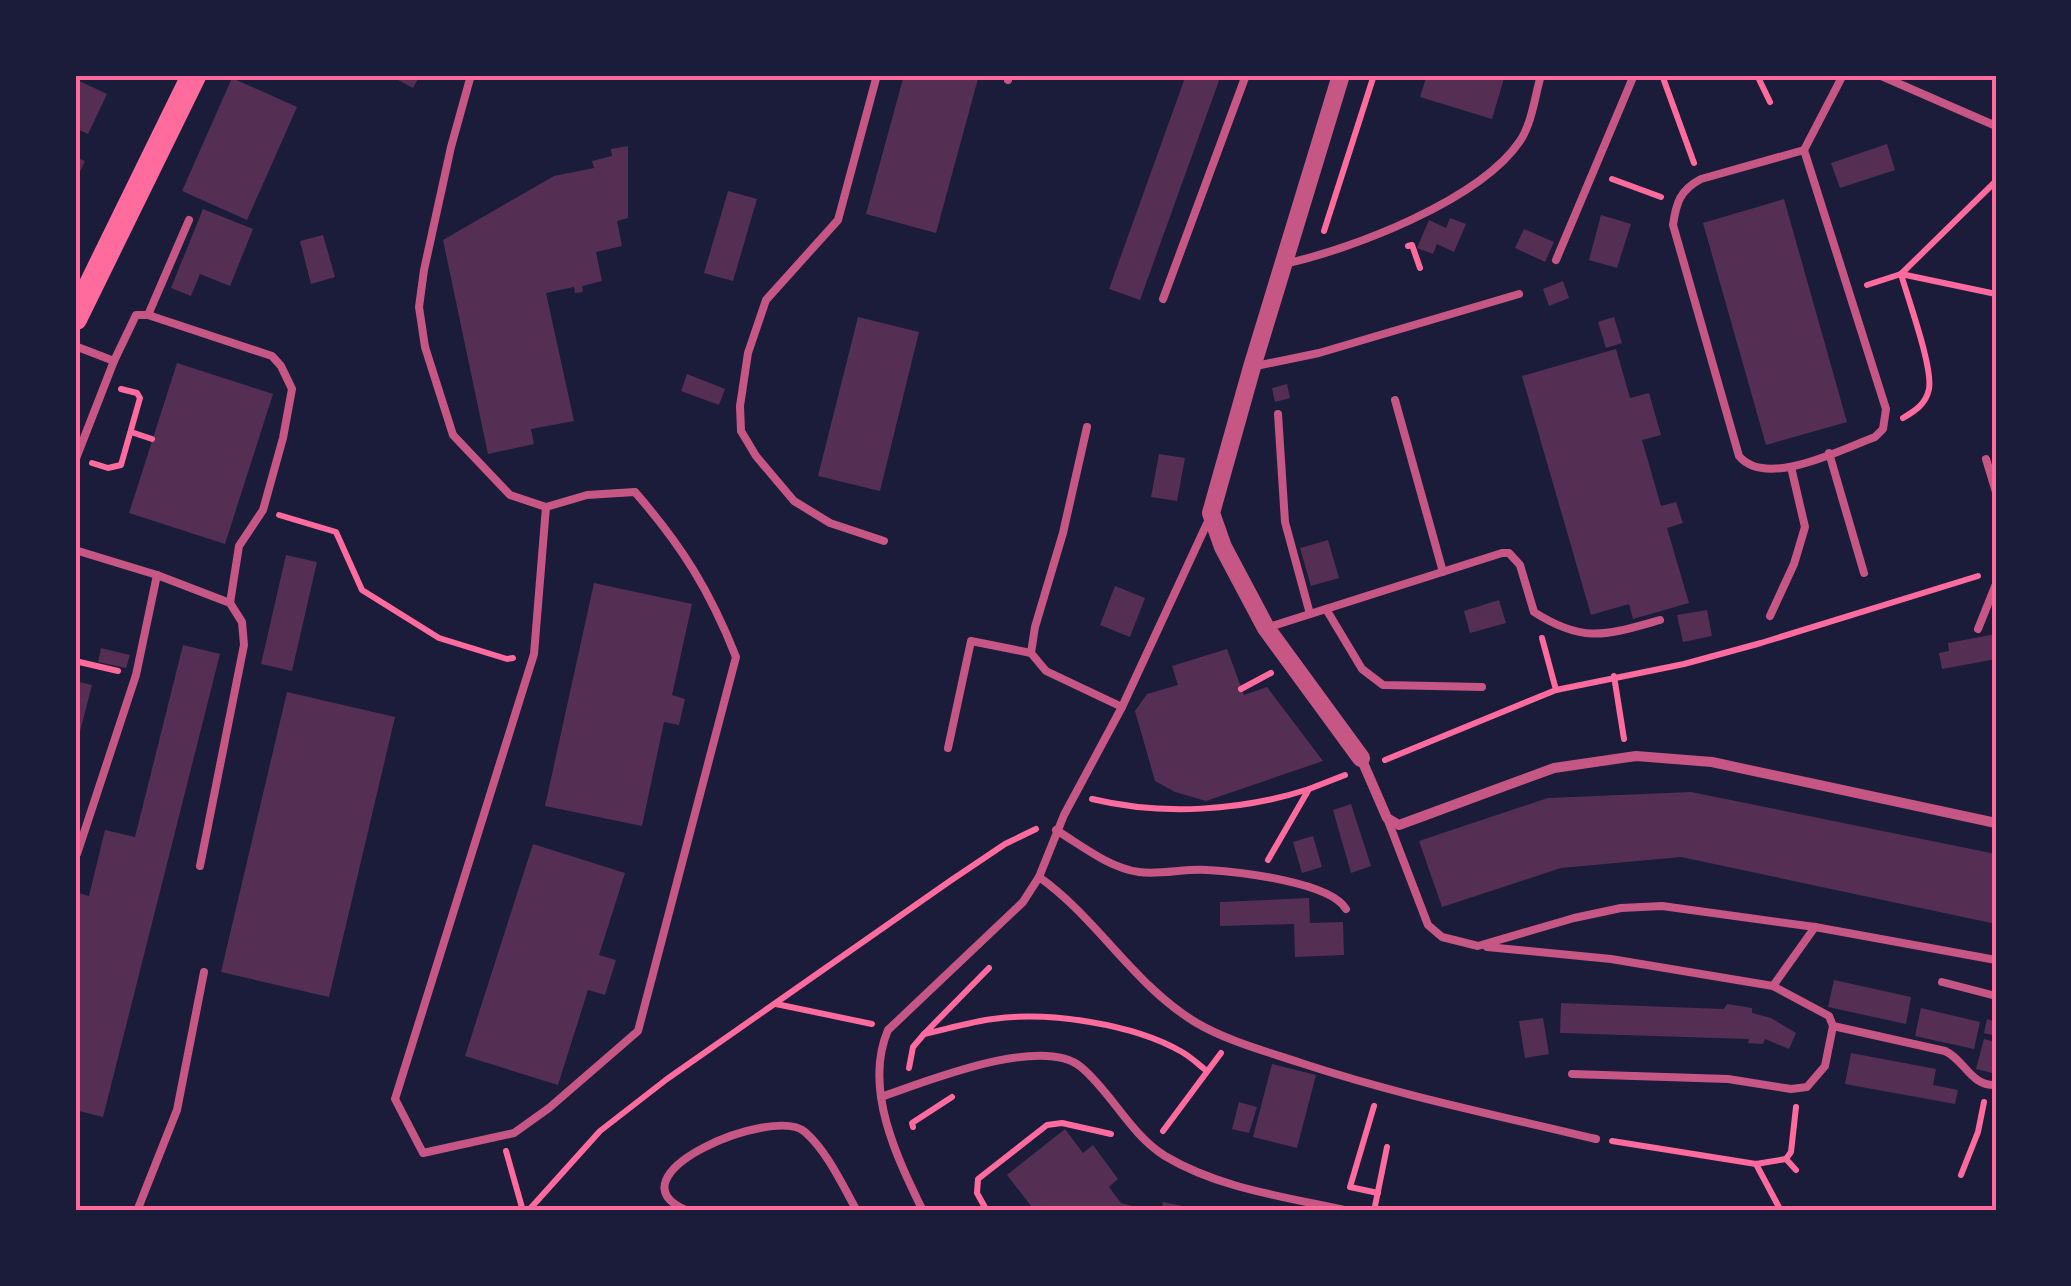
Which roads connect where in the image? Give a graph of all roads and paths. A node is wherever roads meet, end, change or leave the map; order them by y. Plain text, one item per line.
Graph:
1 (194, 75) edge
2 (471, 75) edge
3 (878, 75) edge
4 (1246, 75) edge
5 (1342, 75) edge
6 (1374, 75) edge
7 (1541, 75) edge
8 (1634, 75) edge
9 (1662, 75) edge
10 (1757, 75) edge
11 (1843, 75) edge
12 (1879, 75) edge
13 (1770, 102) dead end
14 (1996, 126) edge
15 (1804, 150) junction
16 (1692, 156) dead end
17 (1593, 172) junction
18 (1996, 180) edge
19 (1676, 202) junction
20 (189, 220) dead end
21 (1400, 248) dead end
22 (1316, 257) junction
23 (1556, 260) dead end
24 (1284, 264) junction
25 (1420, 268) dead end
26 (1901, 274) junction
27 (1849, 291) junction
28 (1519, 294) dead end
29 (1996, 294) edge
30 (1163, 299) dead end
31 (76, 314) edge
32 (148, 315) junction
33 (75, 346) edge
34 (114, 361) junction
35 (1252, 366) junction
36 (1396, 400) dead end
37 (140, 406) dead end
38 (1278, 414) dead end
39 (1087, 427) dead end
40 (1883, 429) junction
41 (131, 432) junction
42 (152, 440) dead end
43 (1830, 454) junction
44 (1986, 459) dead end
45 (75, 461) edge
46 (120, 465) dead end
47 (1791, 467) junction
48 (1996, 492) edge
49 (546, 507) junction
50 (263, 510) junction
51 (1211, 513) junction
52 (884, 541) dead end
53 (75, 550) edge
54 (1443, 572) junction
55 (1864, 573) dead end
56 (158, 576) junction
57 (1963, 581) dead end
58 (1996, 584) edge
59 (230, 603) junction
60 (1326, 609) junction
61 (1534, 612) junction
62 (1310, 614) junction
63 (1770, 616) dead end
64 (1660, 620) dead end
65 (1266, 628) junction
66 (1978, 629) dead end
67 (1031, 653) junction
68 (534, 654) junction
69 (75, 661) edge
70 (136, 675) junction
71 (1614, 676) junction
72 (1264, 678) dead end
73 (1482, 687) dead end
74 (1241, 688) dead end
75 (1556, 690) junction
76 (1122, 707) junction
77 (948, 748) dead end
78 (1626, 757) junction
79 (1363, 763) junction
80 (1310, 790) junction
81 (1076, 795) junction
82 (1386, 818) junction
83 (1996, 823) edge
84 (1056, 830) junction
85 (1005, 844) dead end
86 (77, 854) edge
87 (200, 866) dead end
88 (1254, 876) junction
89 (1038, 878) junction
90 (1346, 909) dead end
91 (1815, 927) junction
92 (1478, 946) junction
93 (1996, 960) edge
94 (993, 964) dead end
95 (204, 972) dead end
96 (1942, 982) dead end
97 (1772, 986) junction
98 (1996, 996) edge
99 (775, 1004) junction
100 (858, 1020) dead end
101 (1833, 1026) junction
102 (1572, 1074) dead end
103 (1996, 1085) edge
104 (1986, 1086) junction
105 (1807, 1087) junction
106 (1379, 1088) junction
107 (956, 1095) dead end
108 (881, 1097) junction
109 (501, 1136) junction
110 (1596, 1139) joint
111 (916, 1140) dead end
112 (1152, 1146) junction
113 (1387, 1147) dead end
114 (1786, 1159) junction
115 (1756, 1164) junction
116 (1796, 1170) dead end
117 (1961, 1175) dead end
118 (1378, 1194) junction
119 (137, 1211) edge
120 (526, 1211) edge
121 (688, 1211) edge
122 (856, 1211) edge
123 (922, 1211) edge
124 (987, 1211) edge
125 (1348, 1211) edge
126 (1374, 1211) edge
127 (1781, 1211) edge

1 - 31 main road
2 - 49 lane
3 - 52 lane
4 - 30 lane
5 - 24 street
6 - 22 path
7 - 22 lane
8 - 17 lane
9 - 16 path
10 - 13 path
11 - 15 lane
12 - 14 lane
15 - 19 lane
15 - 27 lane
17 - 19 path
17 - 23 lane
18 - 26 path
19 - 47 lane
20 - 32 lane
21 - 25 path
22 - 24 lane
24 - 35 street
26 - 27 path
26 - 29 path
26 - 40 path
27 - 40 lane
28 - 35 lane
32 - 34 lane
32 - 50 lane
33 - 34 lane
34 - 45 lane
35 - 51 street
36 - 54 lane
37 - 41 path
38 - 62 lane
39 - 67 lane
40 - 43 lane
41 - 42 path
41 - 46 path
43 - 47 lane
43 - 55 lane
44 - 48 lane
47 - 63 lane
49 - 68 lane
49 - 109 lane
50 - 59 lane
50 - 68 path
51 - 65 street
51 - 76 lane
53 - 56 lane
54 - 60 lane
54 - 61 lane
56 - 59 lane
56 - 70 lane
57 - 71 path
58 - 66 lane
59 - 87 lane
60 - 62 lane
60 - 73 lane
61 - 64 lane
61 - 75 path
62 - 65 lane
65 - 79 street
67 - 76 lane
67 - 77 lane
68 - 109 lane
69 - 70 path
70 - 86 lane
71 - 75 path
71 - 78 path
72 - 74 path
75 - 79 path
76 - 81 lane
78 - 82 street
78 - 83 street
79 - 80 path
79 - 82 street
80 - 81 path
80 - 88 path
81 - 84 lane
82 - 92 lane
84 - 88 lane
84 - 89 lane
85 - 99 path
88 - 90 lane
89 - 106 lane
89 - 108 lane
91 - 92 lane
91 - 93 lane
91 - 97 lane
92 - 97 lane
94 - 112 path
95 - 119 lane
96 - 98 lane
97 - 101 lane
99 - 100 path
99 - 120 path
101 - 104 lane
101 - 105 lane
102 - 105 lane
103 - 104 lane
104 - 117 path
105 - 114 path
106 - 110 lane
106 - 118 path
107 - 111 path
108 - 112 lane
108 - 123 lane
109 - 120 path
110 - 115 path
112 - 124 path
112 - 125 lane
113 - 118 path
114 - 115 path
114 - 116 path
115 - 127 path
118 - 126 path
121 - 122 lane

